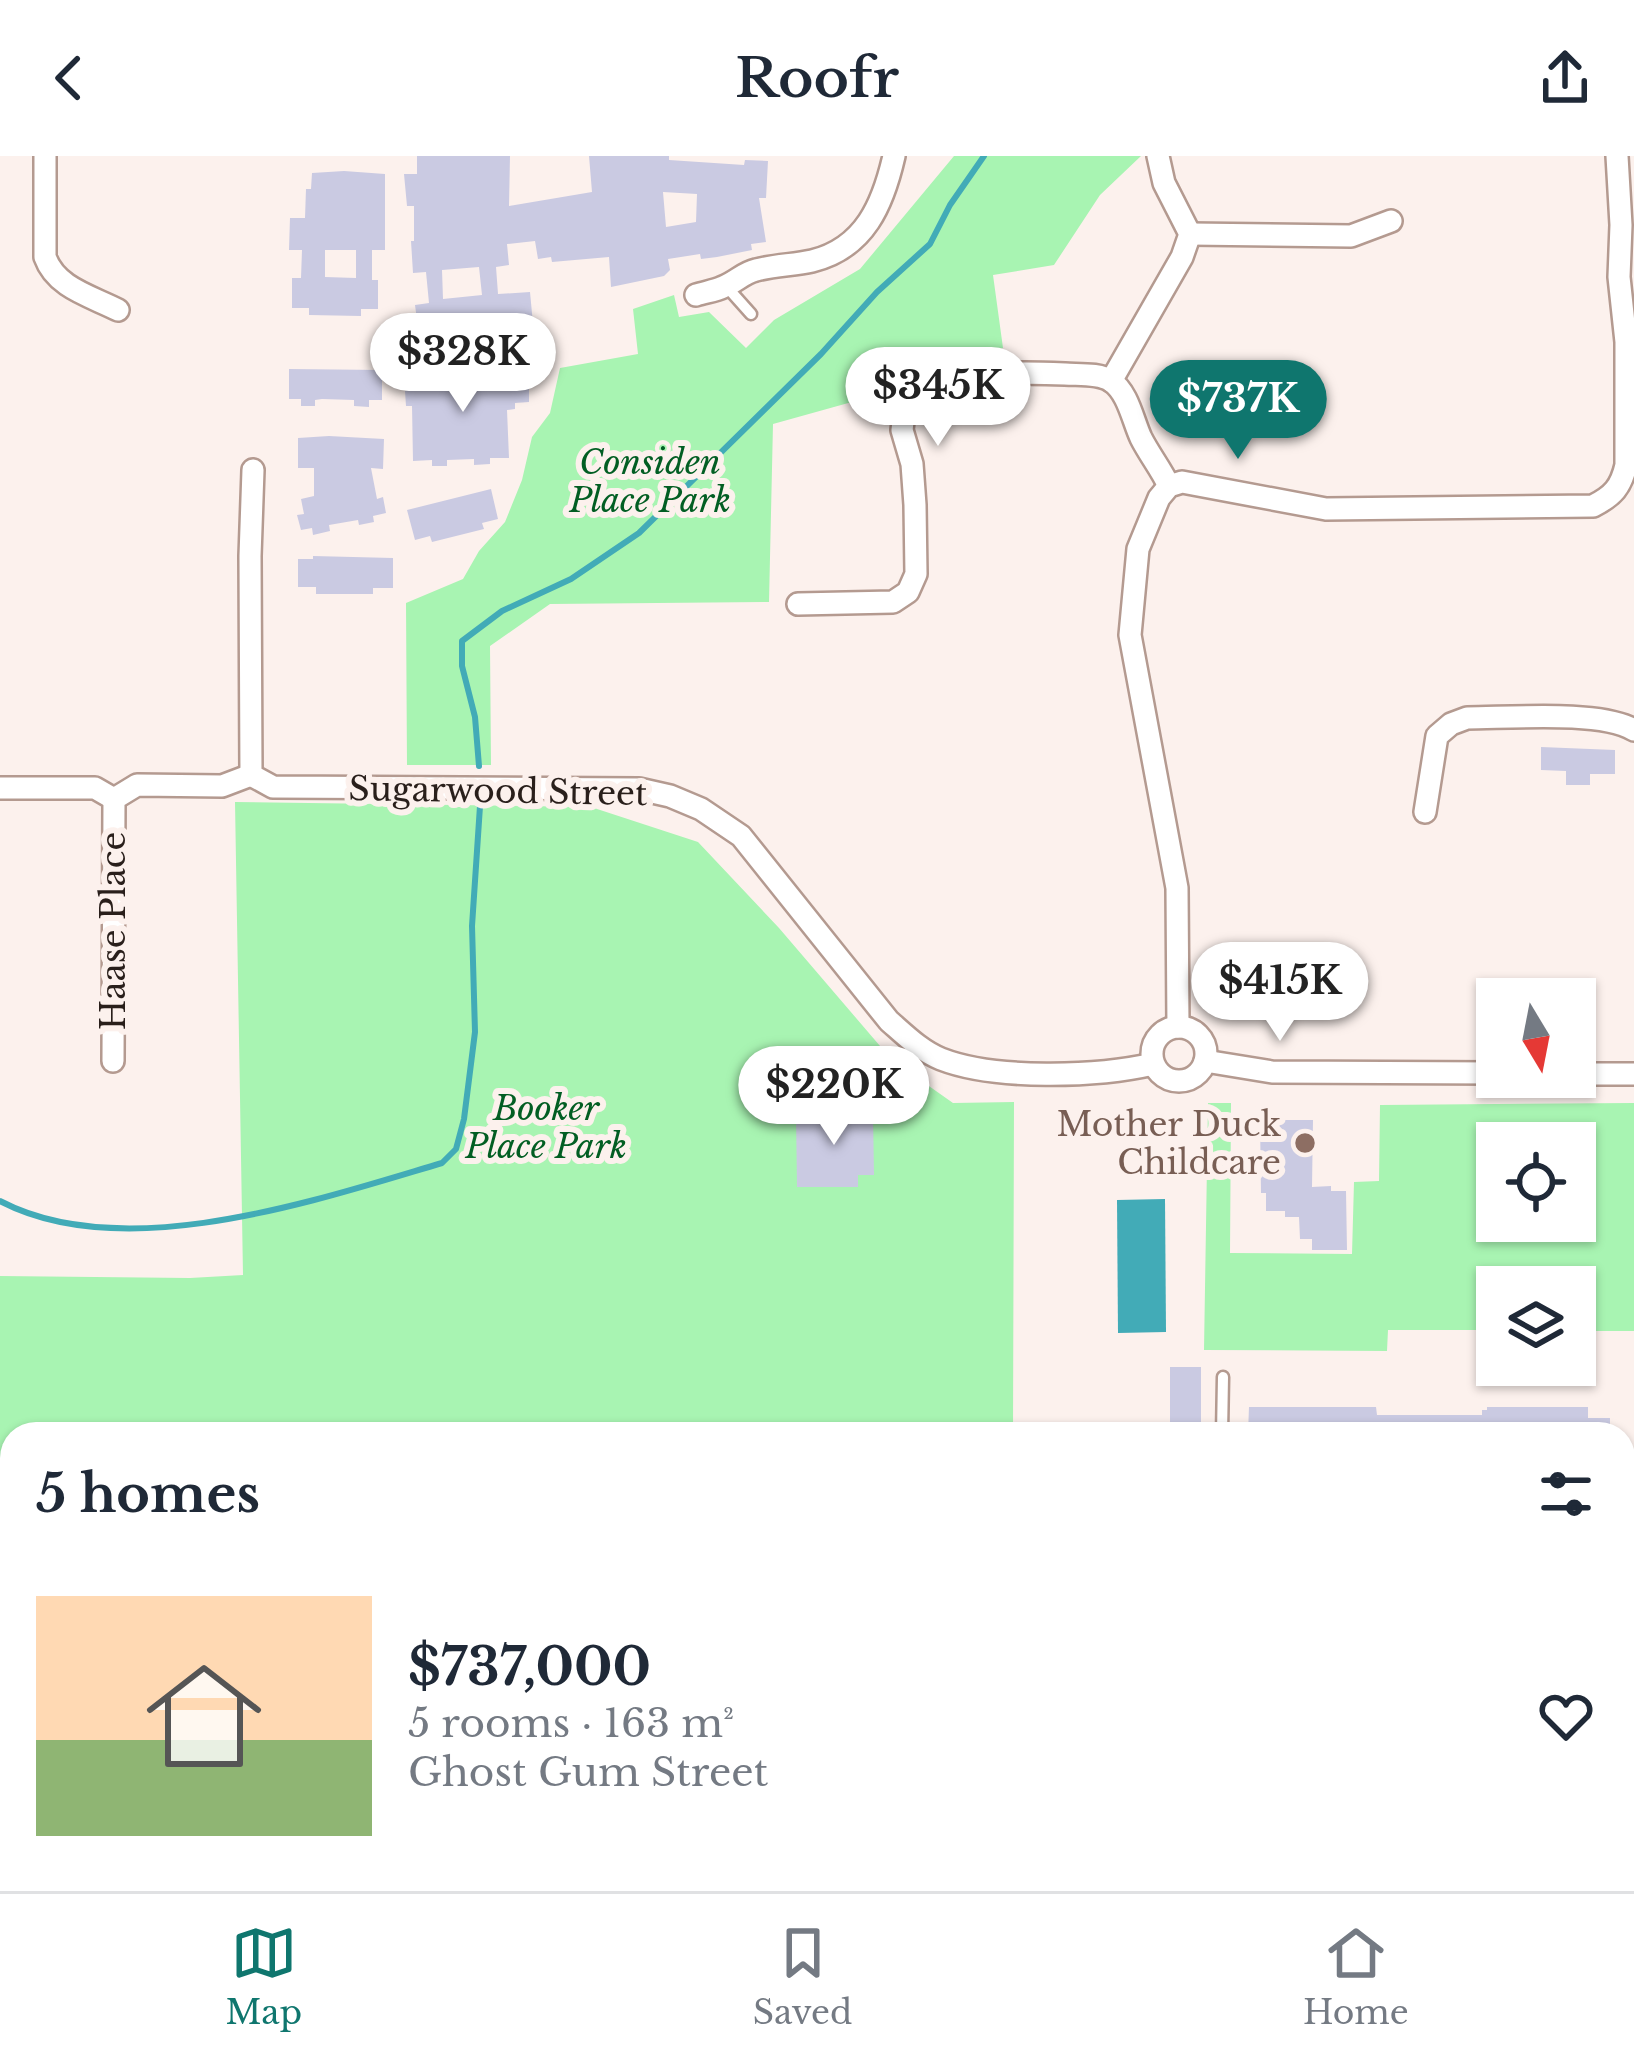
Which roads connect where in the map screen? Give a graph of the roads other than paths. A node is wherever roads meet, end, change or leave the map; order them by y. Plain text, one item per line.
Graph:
1 (45, 156) edge
2 (894, 156) edge
3 (1159, 156) edge
4 (1617, 156) edge
5 (1391, 220) dead end
6 (1190, 235) junction
7 (725, 286) junction
8 (696, 295) dead end
9 (118, 310) dead end
10 (751, 314) dead end
11 (1111, 381) junction
12 (253, 470) dead end
13 (1169, 486) junction
14 (1628, 487) edge
15 (799, 604) dead end
16 (1634, 730) edge
17 (251, 775) junction
18 (0, 788) edge
19 (114, 799) junction
20 (1425, 812) dead end
21 (1178, 1027) junction
22 (1205, 1060) junction
23 (113, 1061) dead end
24 (1154, 1064) junction
25 (1476, 1073) edge
26 (1596, 1074) edge
27 (1634, 1074) edge
28 (1222, 1377) dead end
29 (1222, 1422) edge

1 - 9 street
2 - 7 street
3 - 6 street
4 - 14 street
5 - 6 street
6 - 11 street
7 - 8 street
7 - 10 lane
11 - 13 street
11 - 15 street
12 - 17 street
13 - 14 street
13 - 21 street
16 - 20 street
17 - 19 street, Haase Place
17 - 24 street, Sugarwood Street
18 - 19 street
19 - 23 street, Haase Place
21 - 22 street
21 - 24 street
22 - 24 street
22 - 25 street
26 - 27 street
28 - 29 lane

